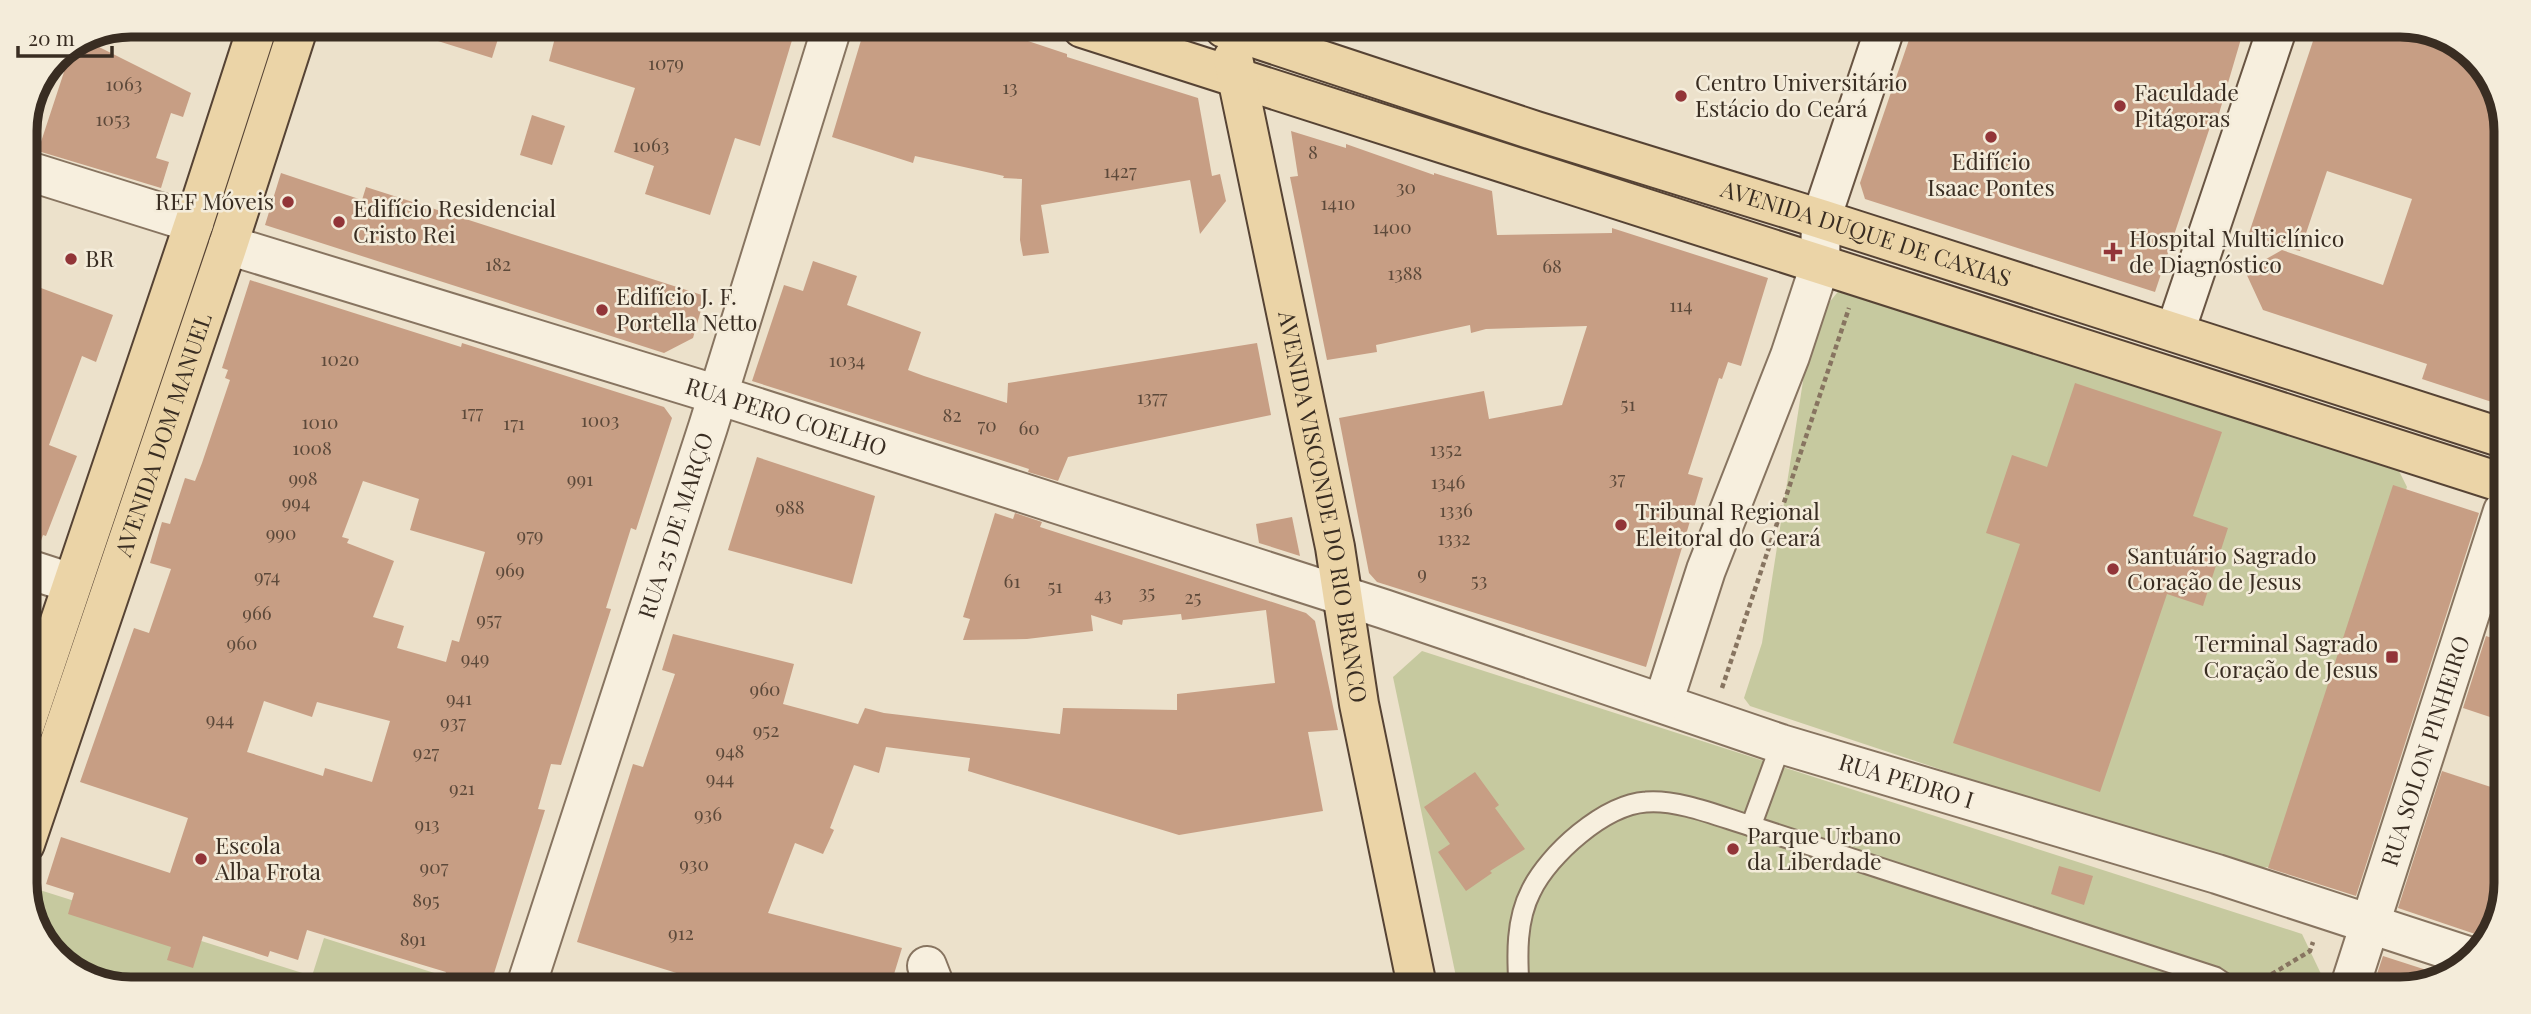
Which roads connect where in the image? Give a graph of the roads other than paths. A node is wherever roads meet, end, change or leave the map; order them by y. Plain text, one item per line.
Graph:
1 (254, 37) edge
2 (295, 37) edge
3 (829, 37) edge
4 (1109, 37) edge
5 (1227, 37) edge
6 (1249, 37) edge
7 (1882, 37) edge
8 (2274, 37) edge
9 (1237, 79) junction
10 (37, 174) edge
11 (1821, 219) junction
12 (194, 223) junction
13 (228, 245) junction
14 (1820, 265) junction
15 (2175, 332) junction
16 (718, 395) junction
17 (2494, 435) edge
18 (2494, 480) edge
19 (2494, 536) edge
20 (37, 572) edge
21 (71, 583) junction
22 (1343, 596) junction
23 (37, 688) edge
24 (1663, 703) junction
25 (1782, 744) junction
26 (37, 809) edge
27 (1751, 826) junction
28 (2371, 923) junction
29 (2462, 954) edge
30 (529, 977) edge
31 (1415, 977) edge
32 (1519, 977) edge
33 (2215, 977) edge
34 (2352, 977) edge

1 - 12 main road, AVENIDA DOM MANUEL
2 - 13 main road, AVENIDA DOM MANUEL
3 - 16 street, RUA 25 DE MARÇO
4 - 9 main road, AVENIDA DUQUE DE CAXIAS
5 - 9 main road, AVENIDA VISCONDE DO RIO BRANCO
6 - 11 main road, AVENIDA DUQUE DE CAXIAS
7 - 11 street
8 - 15 street
9 - 14 main road, AVENIDA DUQUE DE CAXIAS
9 - 22 main road, AVENIDA VISCONDE DO RIO BRANCO
10 - 12 street
11 - 14 street
11 - 15 main road, AVENIDA DUQUE DE CAXIAS
12 - 21 main road, AVENIDA DOM MANUEL
13 - 16 street, RUA PERO COELHO
13 - 26 main road, AVENIDA DOM MANUEL
14 - 18 main road, AVENIDA DUQUE DE CAXIAS
14 - 24 street
15 - 17 main road, AVENIDA DUQUE DE CAXIAS
16 - 22 street, RUA PERO COELHO
16 - 30 street, RUA 25 DE MARÇO
19 - 28 street, RUA SOLON PINHEIRO
20 - 21 street
21 - 23 main road, AVENIDA DOM MANUEL
22 - 24 street, RUA PEDRO I
22 - 31 main road, AVENIDA VISCONDE DO RIO BRANCO
24 - 25 street, RUA PEDRO I
25 - 27 lane
25 - 28 street, RUA PEDRO I
27 - 32 lane
27 - 33 lane
28 - 29 street, RUA PEDRO I
28 - 34 street, RUA SOLON PINHEIRO

